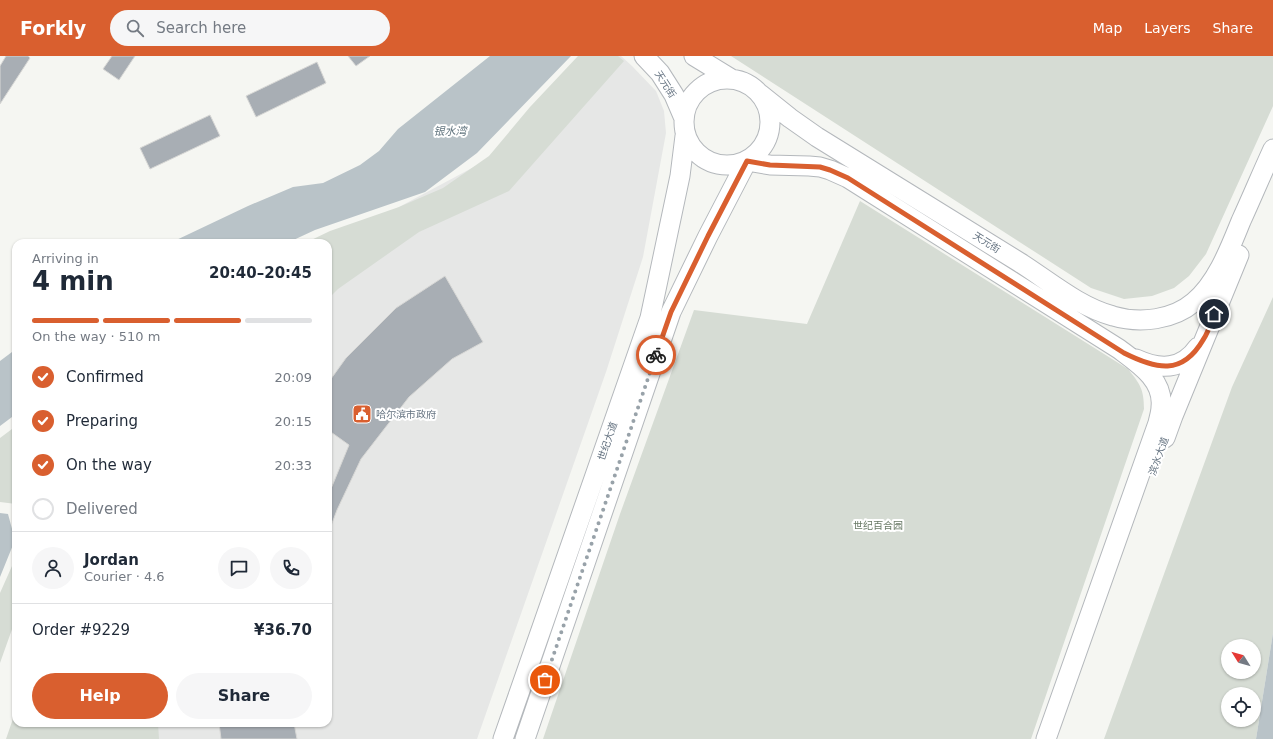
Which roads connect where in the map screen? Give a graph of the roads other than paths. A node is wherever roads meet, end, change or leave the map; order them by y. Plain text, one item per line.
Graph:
1 (644, 56) edge
2 (694, 56) edge
3 (730, 78) junction
4 (760, 94) junction
5 (683, 116) junction
6 (685, 136) junction
7 (1273, 149) edge
8 (747, 161) junction
9 (1273, 180) edge
10 (1204, 339) junction
11 (1124, 353) junction
12 (1161, 407) joint
13 (503, 739) edge
14 (525, 739) edge
15 (1046, 739) edge
16 (1058, 739) edge

1 - 5 main road, 天元街
2 - 3 main road
3 - 4 main road
3 - 5 main road
4 - 7 main road, 天元街
4 - 8 main road
5 - 6 main road
6 - 8 main road
6 - 13 main road, 世纪大道
8 - 11 main road, 天元街
8 - 14 main road, 世纪大道
9 - 10 main road, 滨水大道
10 - 11 main road
10 - 16 main road, 滨水大道
11 - 12 main road, 天元街
12 - 15 main road, 滨水大道

